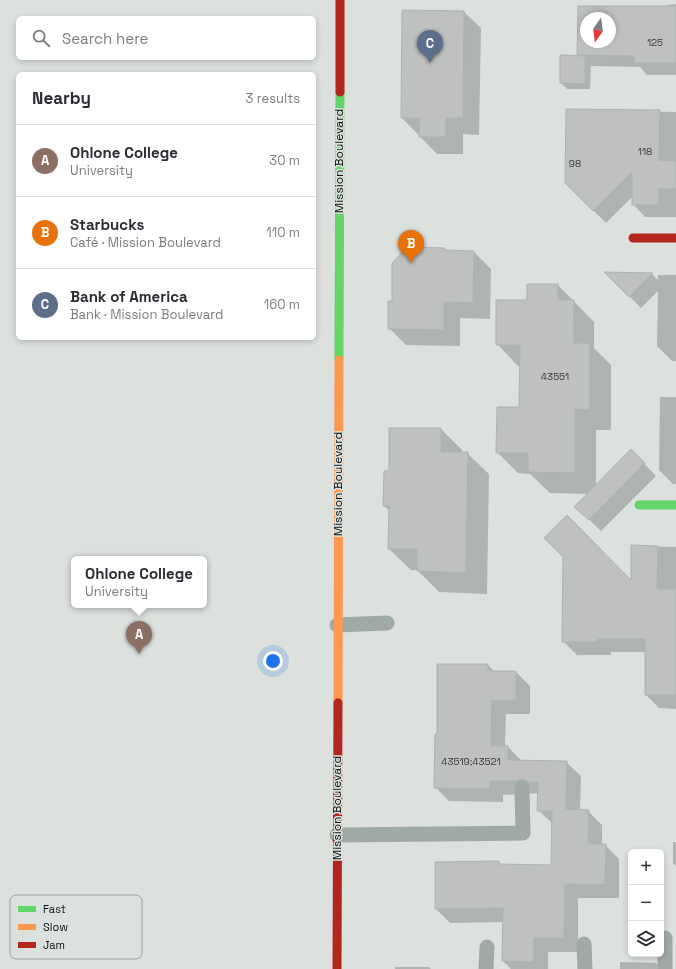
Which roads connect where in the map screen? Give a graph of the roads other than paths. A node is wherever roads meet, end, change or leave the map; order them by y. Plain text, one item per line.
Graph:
1 (340, 0) edge
2 (633, 238) dead end
3 (676, 238) edge
4 (639, 505) dead end
5 (676, 505) edge
6 (387, 623) dead end
7 (338, 625) junction
8 (522, 788) dead end
9 (337, 835) junction
10 (665, 938) dead end
11 (584, 944) dead end
12 (487, 947) dead end
13 (337, 969) edge
14 (486, 969) edge
15 (585, 969) edge
16 (665, 969) edge

1 - 7 main road, Mission Boulevard
2 - 3 main road
4 - 5 main road
6 - 7 lane
7 - 9 main road, Mission Boulevard
8 - 9 lane
9 - 13 main road, Mission Boulevard
10 - 16 lane
11 - 15 lane
12 - 14 lane

